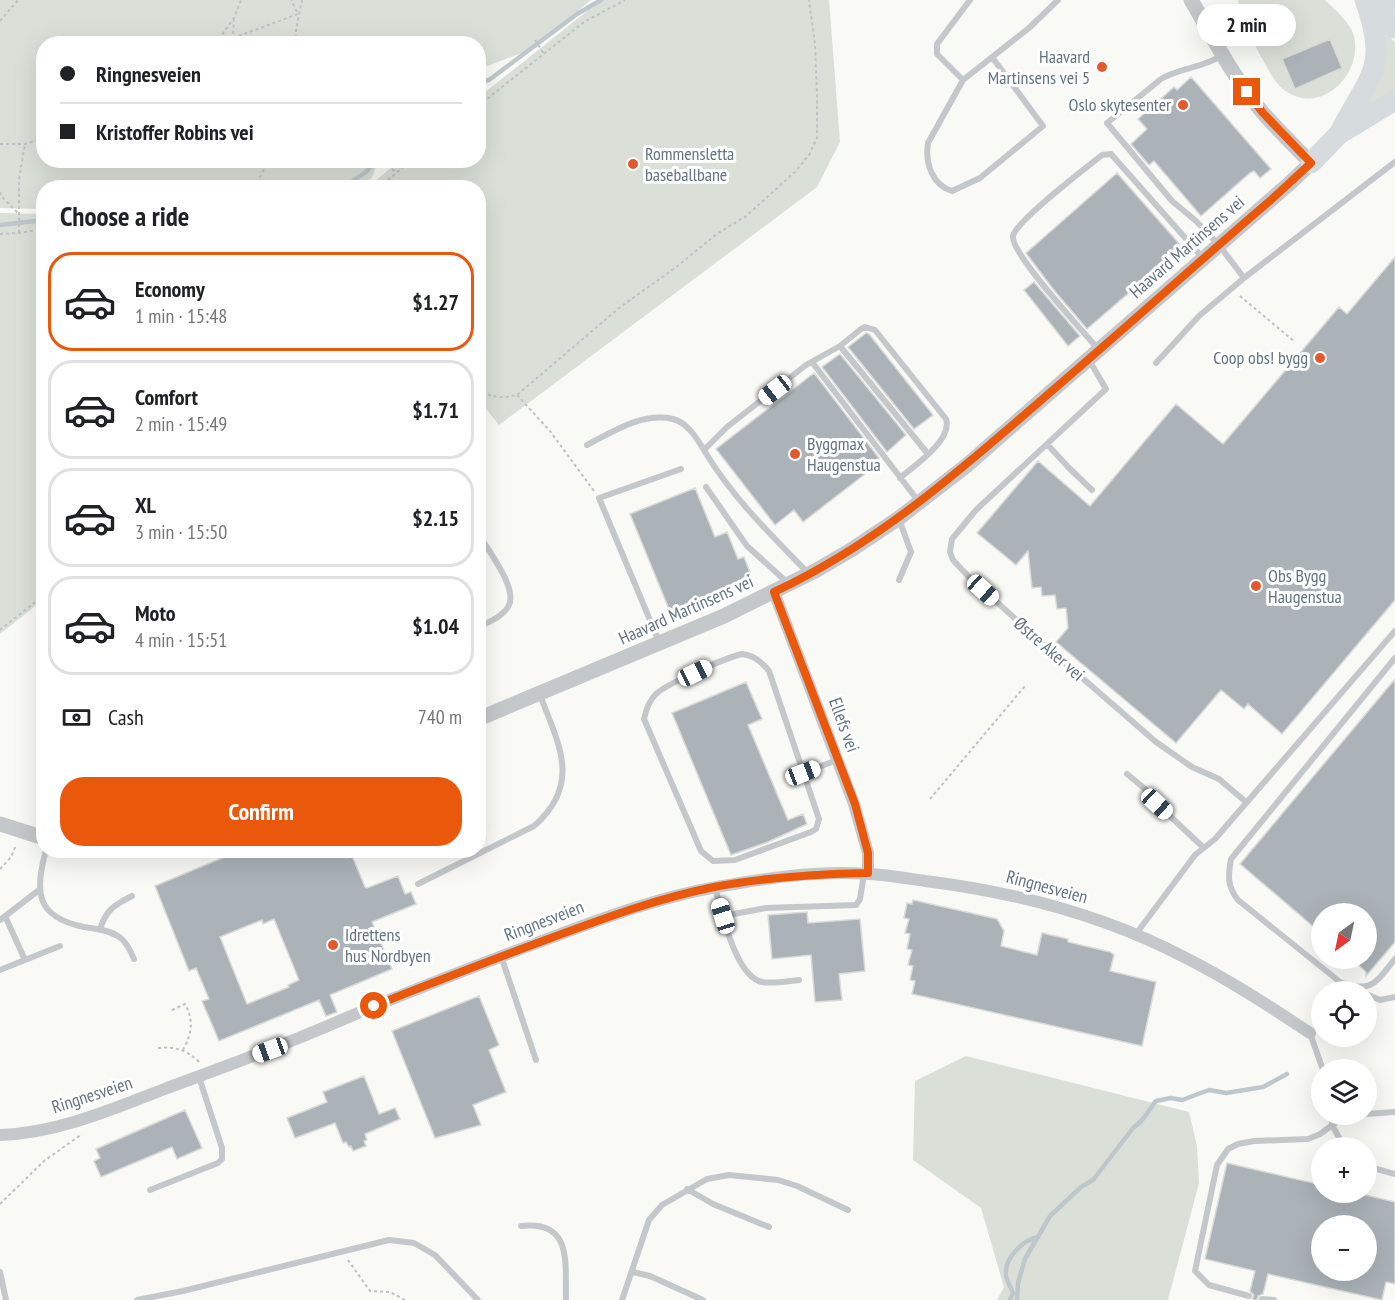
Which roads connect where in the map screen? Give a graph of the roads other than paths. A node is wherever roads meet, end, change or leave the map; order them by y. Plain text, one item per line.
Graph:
1 (970, 0) edge
2 (1058, 0) edge
3 (1191, 0) edge
4 (1367, 0) edge
5 (1395, 28) edge
6 (1223, 55) junction
7 (992, 57) junction
8 (963, 80) junction
9 (1395, 100) edge
10 (1339, 134) junction
11 (1395, 162) edge
12 (1311, 163) junction
13 (1219, 245) junction
14 (1204, 259) junction
15 (1244, 278) junction
16 (840, 346) junction
17 (1094, 355) junction
18 (812, 362) junction
19 (1156, 363) dead end
20 (1047, 444) junction
21 (587, 445) dead end
22 (704, 450) junction
23 (928, 454) junction
24 (681, 469) dead end
25 (900, 478) junction
26 (706, 487) dead end
27 (1092, 490) dead end
28 (919, 503) junction
29 (899, 518) junction
30 (486, 546) edge
31 (809, 574) junction
32 (899, 580) dead end
33 (790, 585) junction
34 (774, 592) junction
35 (486, 622) edge
36 (1395, 631) edge
37 (660, 644) junction
38 (1395, 658) edge
39 (539, 694) junction
40 (486, 716) edge
41 (838, 760) junction
42 (803, 773) junction
43 (1127, 774) dead end
44 (1246, 802) junction
45 (0, 824) edge
46 (36, 836) edge
47 (1204, 848) junction
48 (486, 850) edge
49 (45, 858) edge
50 (470, 858) edge
51 (866, 873) junction
52 (418, 884) dead end
53 (714, 887) junction
54 (39, 890) junction
55 (132, 896) dead end
56 (723, 916) junction
57 (3, 918) edge
58 (100, 930) junction
59 (1135, 935) junction
60 (60, 946) dead end
61 (501, 956) junction
62 (134, 959) dead end
63 (1395, 959) edge
64 (25, 960) junction
65 (0, 970) edge
66 (799, 980) dead end
67 (1339, 981) edge
68 (1376, 981) edge
69 (1395, 997) edge
70 (1377, 999) edge
71 (1310, 1033) joint
72 (1319, 1059) edge
73 (536, 1060) dead end
74 (204, 1075) junction
75 (1395, 1112) edge
76 (1377, 1113) edge
77 (1332, 1125) joint
78 (0, 1135) edge
79 (1339, 1137) edge
80 (1377, 1169) edge
81 (1395, 1174) edge
82 (687, 1189) junction
83 (150, 1190) dead end
84 (848, 1210) dead end
85 (521, 1226) dead end
86 (769, 1227) dead end
87 (0, 1272) edge
88 (633, 1272) junction
89 (2, 1283) edge
90 (1249, 1296) dead end
91 (1262, 1299) edge
92 (6, 1300) edge
93 (137, 1300) edge
94 (478, 1300) edge
95 (566, 1300) edge
96 (622, 1300) edge
97 (703, 1300) edge
98 (1274, 1300) edge

1 - 8 lane
2 - 7 lane
3 - 6 street
4 - 5 highway
4 - 10 highway
6 - 12 street
6 - 13 lane
7 - 8 lane
7 - 8 lane
9 - 10 highway
10 - 12 highway
11 - 15 lane
12 - 13 street, Haavard Martinsens vei
13 - 14 street, Haavard Martinsens vei
13 - 15 lane
14 - 17 street, Haavard Martinsens vei
14 - 17 lane
15 - 19 lane
16 - 18 lane
16 - 23 lane
16 - 23 lane
17 - 20 lane, Østre Aker vei
17 - 28 street, Haavard Martinsens vei
18 - 22 lane
18 - 25 lane
20 - 27 lane
20 - 44 lane, Østre Aker vei
21 - 22 lane
22 - 31 lane
23 - 25 lane
24 - 37 lane
25 - 28 lane
26 - 33 lane
28 - 29 street, Haavard Martinsens vei
29 - 31 street, Haavard Martinsens vei
29 - 32 lane
30 - 35 lane
31 - 33 street, Haavard Martinsens vei
33 - 34 street, Haavard Martinsens vei
34 - 37 street, Haavard Martinsens vei
34 - 41 street, Ellefs vei
36 - 44 lane
37 - 39 street, Haavard Martinsens vei
38 - 67 lane
39 - 40 street, Haavard Martinsens vei
39 - 48 lane
41 - 42 lane
41 - 51 street, Ellefs vei
42 - 42 lane
43 - 47 lane
44 - 47 lane
45 - 46 street
47 - 59 lane
49 - 54 lane
50 - 52 lane
51 - 53 street, Ringnesveien
51 - 56 lane
51 - 59 street, Ringnesveien
53 - 56 lane
53 - 61 street, Ringnesveien
54 - 57 lane
54 - 58 lane
55 - 58 lane
56 - 66 lane
57 - 64 lane
58 - 62 lane
59 - 71 street, Ringnesveien
60 - 64 lane
61 - 73 lane
61 - 74 street, Ringnesveien
63 - 68 lane
64 - 65 lane
69 - 70 lane
71 - 72 lane
74 - 78 street, Ringnesveien
74 - 83 lane
75 - 76 lane
77 - 79 lane
77 - 90 lane
80 - 81 lane
82 - 84 lane
82 - 86 lane
82 - 88 lane
85 - 95 lane
87 - 89 lane
88 - 96 lane
88 - 97 lane
89 - 92 lane
91 - 98 lane
93 - 94 lane

